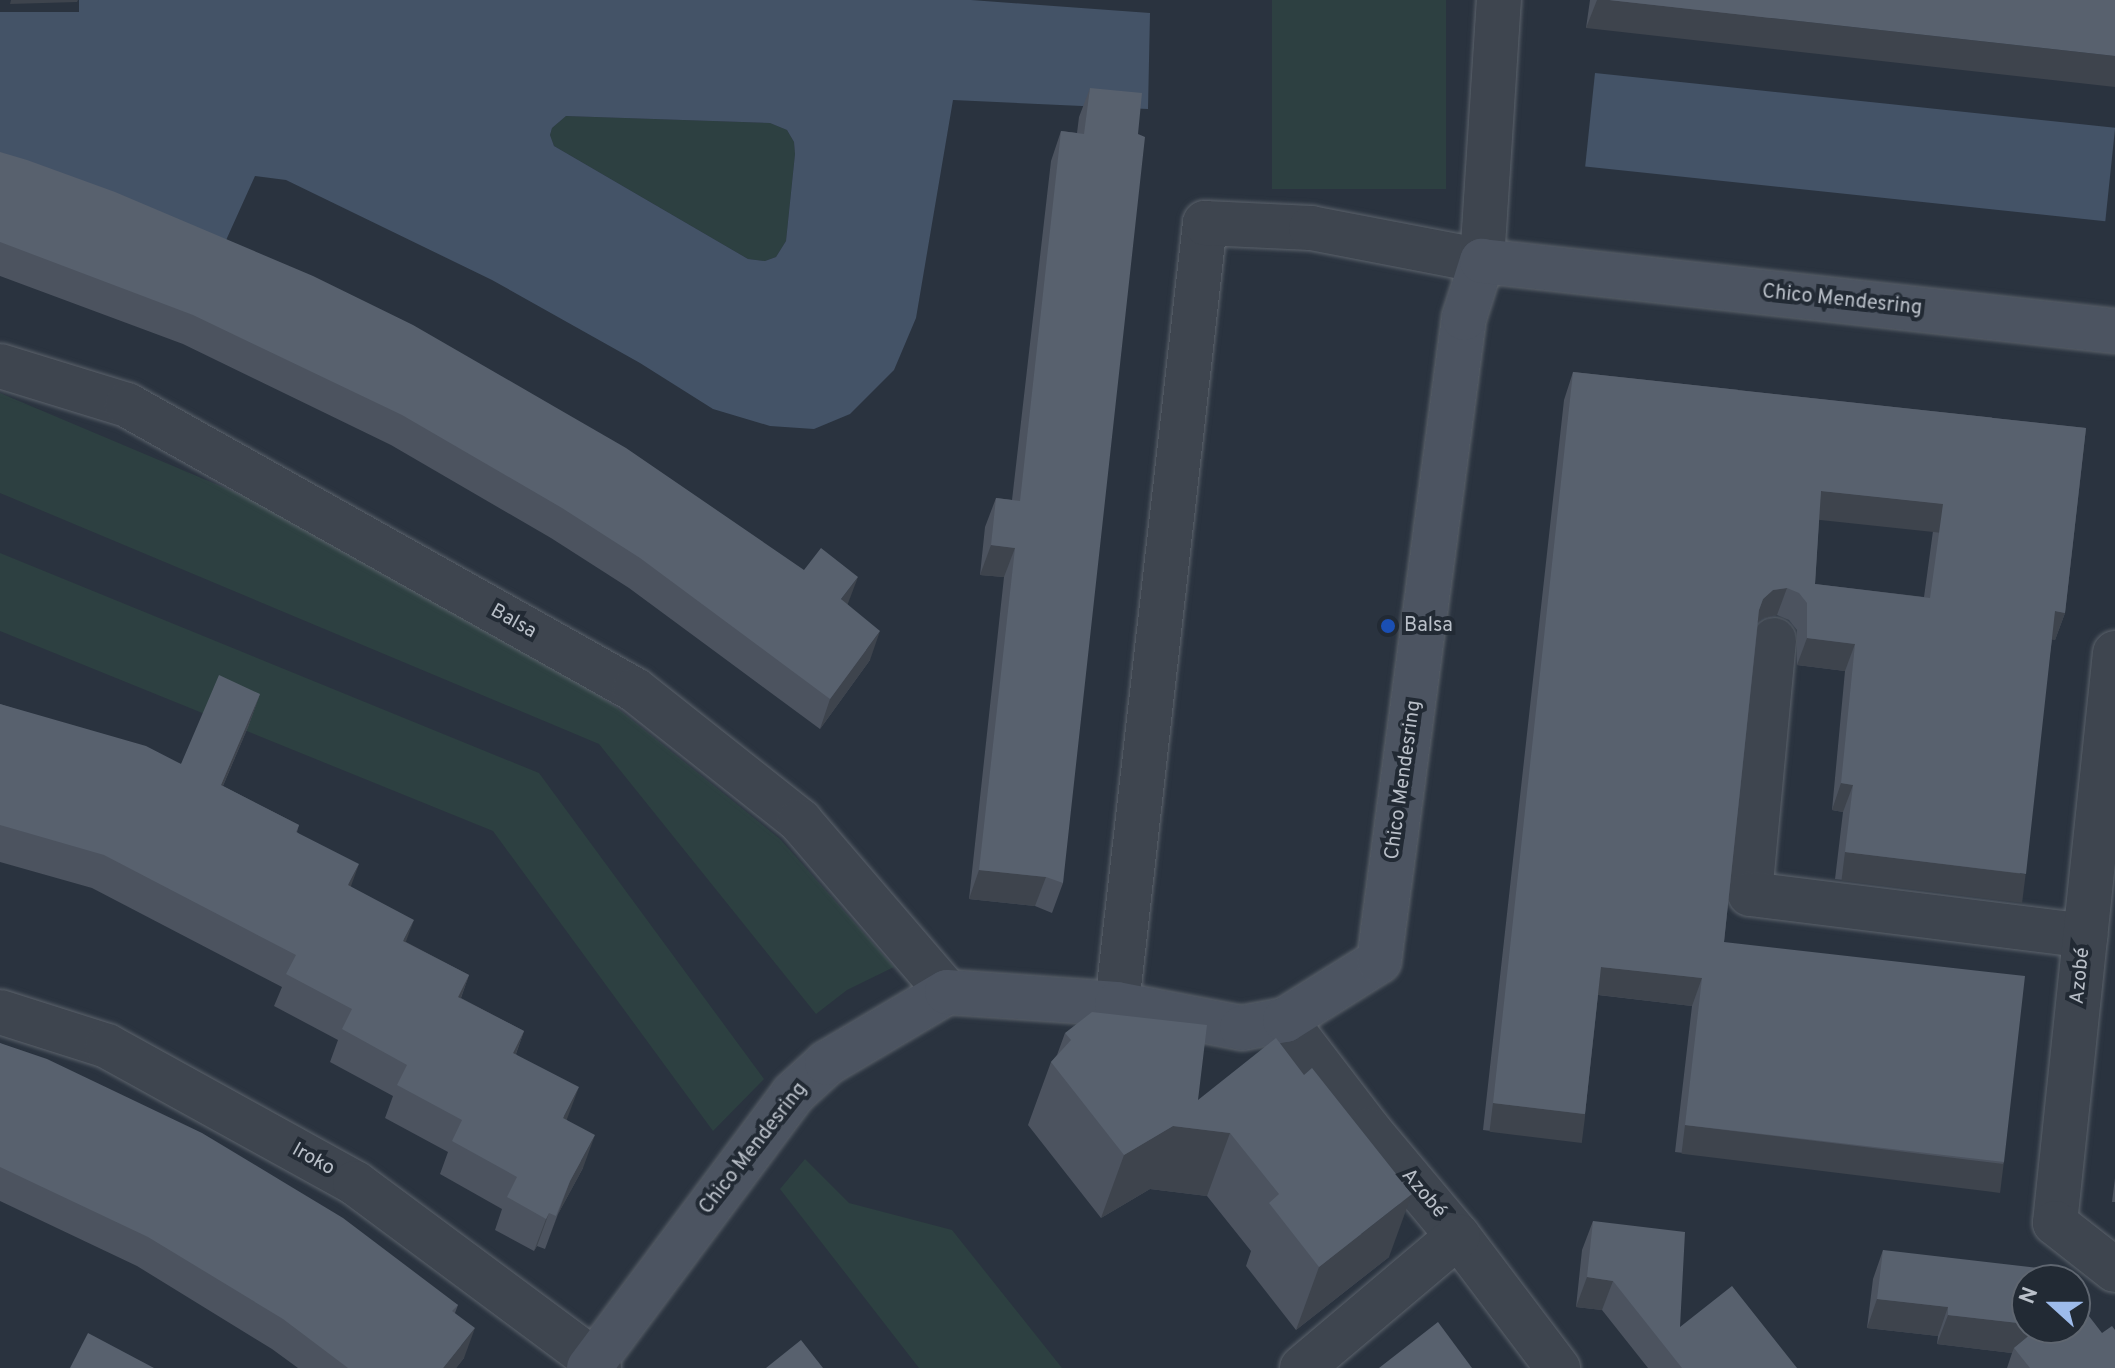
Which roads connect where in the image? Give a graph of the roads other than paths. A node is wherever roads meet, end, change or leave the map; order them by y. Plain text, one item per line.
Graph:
1 (1499, 0) edge
2 (1482, 261) junction
3 (2115, 331) edge
4 (0, 366) edge
5 (1774, 640) dead end
6 (2115, 653) edge
7 (2085, 936) junction
8 (947, 992) junction
9 (1117, 1004) junction
10 (0, 1012) edge
11 (1285, 1020) junction
12 (1458, 1236) junction
13 (2115, 1270) edge
14 (595, 1366) edge
15 (1302, 1368) edge
16 (1558, 1368) edge

1 - 2 street
2 - 3 street, Chico Mendesring
2 - 9 street
2 - 11 street, Chico Mendesring
4 - 8 street, Balsa
5 - 7 street
6 - 7 street, Azobé
7 - 13 street, Azobé
8 - 9 street, Chico Mendesring
8 - 14 street, Chico Mendesring
9 - 11 street, Chico Mendesring
10 - 14 street, Iroko
11 - 12 street, Azobé
12 - 15 street
12 - 16 street, Azobé

